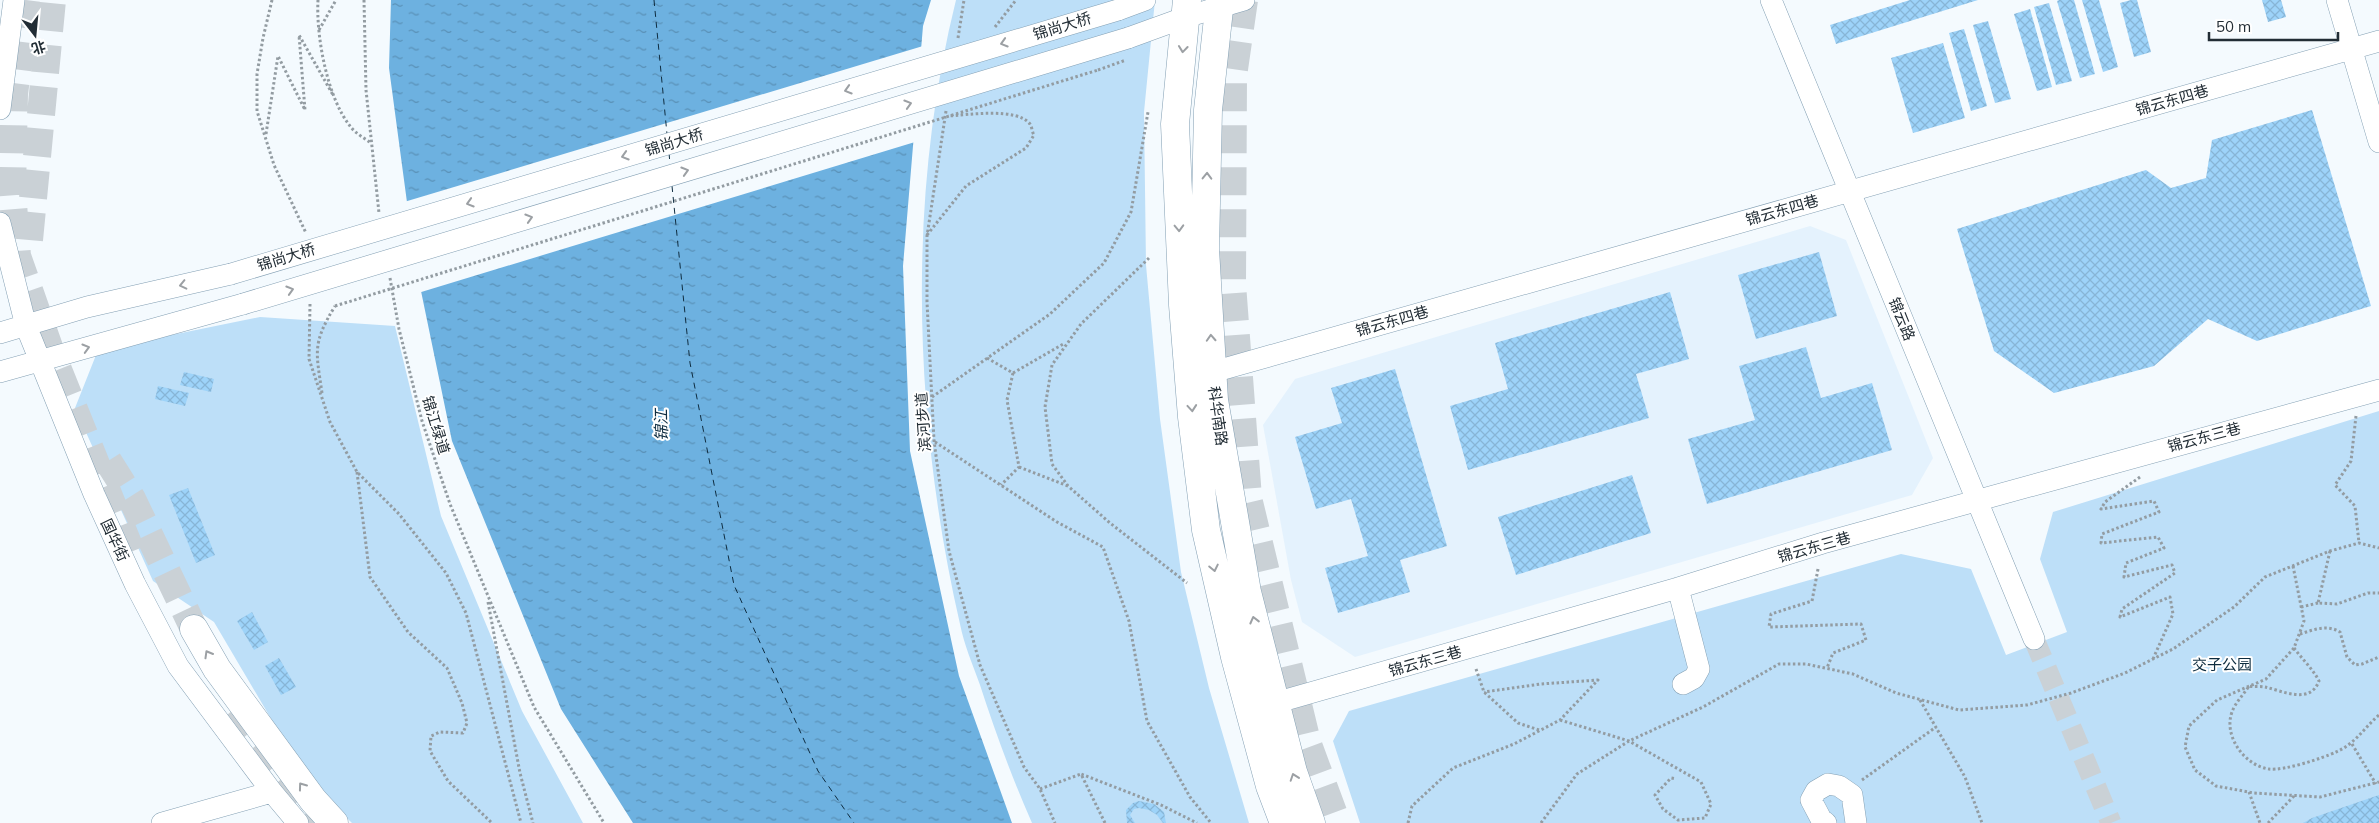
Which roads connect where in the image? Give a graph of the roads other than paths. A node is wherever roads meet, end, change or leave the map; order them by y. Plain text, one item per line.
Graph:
1 (14, 0) edge
2 (1145, 0) edge
3 (1771, 0) edge
4 (2337, 0) edge
5 (1228, 3) edge
6 (1187, 8) edge
7 (2379, 41) edge
8 (2352, 49) junction
9 (0, 109) edge
10 (2379, 142) edge
11 (1849, 191) junction
12 (0, 223) edge
13 (26, 326) junction
14 (0, 333) edge
15 (39, 361) junction
16 (0, 372) edge
17 (1213, 372) junction
18 (2379, 390) edge
19 (1978, 501) junction
20 (1678, 588) junction
21 (194, 629) tunnel mouth
22 (2034, 639) tunnel mouth
23 (1684, 684) dead end
24 (1263, 707) junction
25 (272, 792) junction
26 (162, 823) edge
27 (298, 823) edge
28 (334, 823) edge
29 (1284, 823) edge
30 (1311, 823) edge
31 (1826, 823) edge
32 (1856, 823) edge

1 - 9 street
2 -> 13 street, 锦尚大桥, bridge
3 - 11 street, 锦云路
4 - 8 street
5 - 6 street, 锦尚大桥
17 -> 5 main road, 科华南路
15 -> 6 street, 锦尚大桥, bridge
6 -> 24 main road, 科华南路
7 - 8 street, 锦云东四巷
8 - 10 street
8 - 11 street, 锦云东四巷
11 - 17 street, 锦云东四巷
11 - 19 street, 锦云路
12 - 13 street, 国华街
13 - 14 street, 锦尚大桥
13 - 15 street, 国华街
15 - 16 street, 锦尚大桥
15 - 25 street, 国华街
24 -> 17 main road, 科华南路
18 - 19 street, 锦云东三巷
19 - 20 street, 锦云东三巷
19 - 22 street, 锦云路
20 - 23 street
20 - 24 street, 锦云东三巷
28 -> 21 main road
24 - 29 main road, 科华南路
30 -> 24 main road, 科华南路
25 - 26 street
25 - 27 street, 国华街
31 - 32 street

